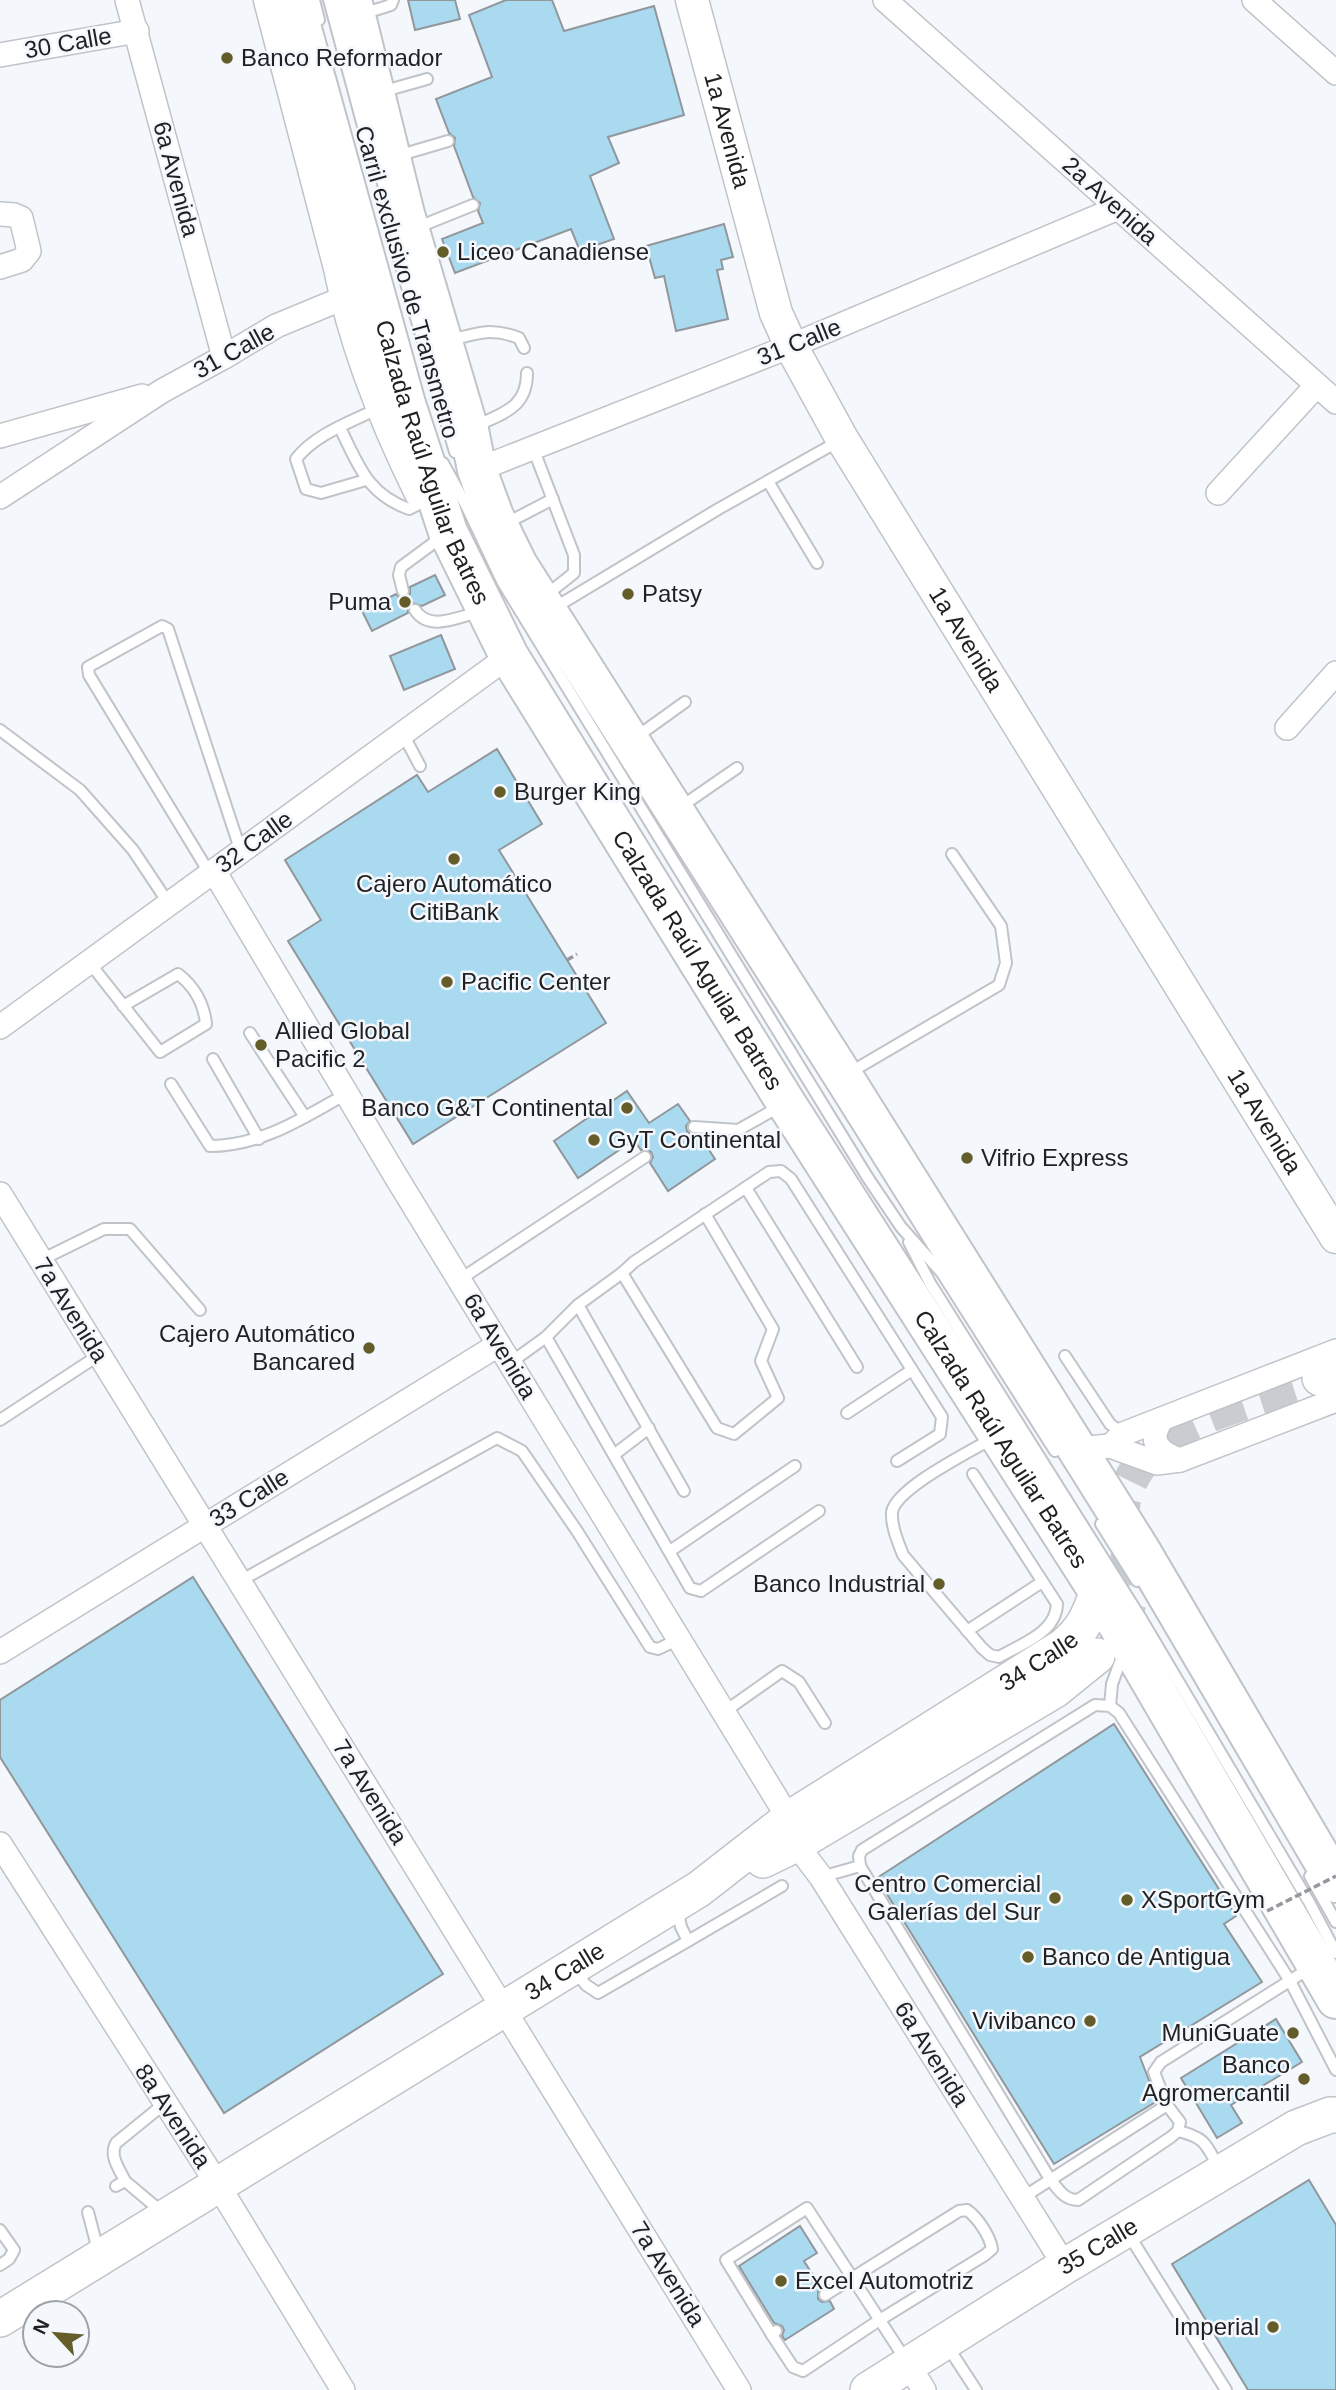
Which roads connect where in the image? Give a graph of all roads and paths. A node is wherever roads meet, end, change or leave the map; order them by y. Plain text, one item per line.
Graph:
1 (127, 0) edge
2 (271, 0) edge
3 (294, 0) edge
4 (314, 0) edge
5 (393, 0) edge
6 (692, 0) edge
7 (885, 0) edge
8 (1254, 0) edge
9 (340, 11) edge
10 (137, 30) junction
11 (0, 55) edge
12 (1336, 73) edge
13 (426, 79) dead end
14 (376, 94) junction
15 (448, 141) dead end
16 (334, 148) junction
17 (383, 164) junction
18 (472, 205) dead end
19 (1118, 208) junction
20 (0, 214) edge
21 (401, 233) junction
22 (0, 267) edge
23 (343, 282) junction
24 (443, 342) junction
25 (791, 346) junction
26 (524, 348) dead end
27 (224, 357) junction
28 (527, 373) dead end
29 (1317, 385) junction
30 (162, 391) junction
31 (1336, 402) edge
32 (382, 407) junction
33 (340, 428) junction
34 (469, 430) junction
35 (0, 436) edge
36 (842, 439) junction
37 (533, 448) junction
38 (435, 450) dead end
39 (366, 480) junction
40 (769, 482) junction
41 (1218, 493) dead end
42 (0, 497) edge
43 (553, 499) junction
44 (425, 501) junction
45 (463, 501) junction
46 (500, 527) junction
47 (817, 563) dead end
48 (404, 591) dead end
49 (544, 606) junction
50 (415, 610) dead end
51 (486, 610) junction
52 (509, 656) junction
53 (1336, 673) edge
54 (685, 702) dead end
55 (1287, 728) dead end
56 (0, 730) edge
57 (403, 734) junction
58 (630, 742) junction
59 (420, 766) dead end
60 (737, 768) dead end
61 (674, 812) junction
62 (241, 852) junction
63 (952, 854) dead end
64 (212, 873) junction
65 (169, 904) junction
66 (578, 954) dead end
67 (567, 960) dead end
68 (89, 962) junction
69 (124, 1006) junction
70 (0, 1027) edge
71 (250, 1033) dead end
72 (213, 1059) dead end
73 (843, 1076) junction
74 (171, 1084) dead end
75 (346, 1094) junction
76 (786, 1103) junction
77 (305, 1117) junction
78 (694, 1127) dead end
79 (260, 1139) junction
80 (645, 1157) dead end
81 (746, 1188) junction
82 (4, 1209) edge
83 (705, 1214) junction
84 (901, 1227) junction
85 (1336, 1237) edge
86 (41, 1260) junction
87 (622, 1273) junction
88 (459, 1280) junction
89 (578, 1305) junction
90 (200, 1310) dead end
91 (546, 1337) junction
92 (504, 1354) junction
93 (99, 1355) junction
94 (1065, 1356) dead end
95 (857, 1367) dead end
96 (912, 1370) junction
97 (1332, 1375) edge
98 (847, 1413) dead end
99 (1161, 1419) junction
100 (0, 1420) edge
101 (649, 1428) junction
102 (998, 1434) junction
103 (1092, 1447) junction
104 (615, 1454) junction
105 (1180, 1460) junction
106 (897, 1461) dead end
107 (795, 1466) dead end
108 (973, 1474) dead end
109 (684, 1491) dead end
110 (819, 1511) dead end
111 (1096, 1515) dead end
112 (205, 1526) junction
113 (670, 1550) junction
114 (240, 1581) junction
115 (1042, 1582) junction
116 (1098, 1591) junction
117 (1145, 1595) dead end
118 (967, 1631) junction
119 (679, 1639) junction
120 (1112, 1649) junction
121 (0, 1652) edge
122 (1110, 1706) junction
123 (724, 1712) junction
124 (825, 1723) dead end
125 (793, 1832) junction
126 (0, 1844) edge
127 (1303, 1865) dead end
128 (860, 1866) junction
129 (1336, 1876) edge
130 (821, 1877) junction
131 (1336, 1884) edge
132 (782, 1886) dead end
133 (688, 1896) junction
134 (1267, 1911) dead end
135 (1336, 1922) edge
136 (688, 1941) junction
137 (1314, 1966) edge
138 (572, 1967) junction
139 (1336, 1999) edge
140 (504, 2010) junction
141 (1336, 2070) edge
142 (164, 2105) junction
143 (1167, 2105) junction
144 (1336, 2115) edge
145 (1178, 2131) junction
146 (1221, 2172) junction
147 (1050, 2179) junction
148 (218, 2185) junction
149 (1022, 2197) junction
150 (88, 2212) dead end
151 (167, 2217) junction
152 (1125, 2229) junction
153 (0, 2230) edge
154 (100, 2258) junction
155 (0, 2265) edge
156 (1065, 2266) junction
157 (851, 2278) junction
158 (825, 2295) dead end
159 (0, 2319) edge
160 (878, 2321) junction
161 (945, 2341) junction
162 (916, 2377) edge
163 (343, 2390) edge
164 (739, 2390) edge
165 (867, 2390) edge
166 (976, 2390) edge
167 (1226, 2390) edge

1 - 10 street, 6a Avenida
2 - 23 street
3 - 16 highway, Calzada Raúl Aguilar Batres
4 - 9 lane, Carril exclusivo de Transmetro
5 - 9 lane
6 - 25 street, 1a Avenida
7 - 19 street, 2a Avenida
8 - 12 street
9 - 14 highway, Calzada Raúl Aguilar Batres
9 - 17 lane, Carril exclusivo de Transmetro
10 - 11 street, 30 Calle
10 - 27 street, 6a Avenida
13 - 14 lane
14 - 17 highway, Calzada Raúl Aguilar Batres
15 - 17 lane
16 - 23 highway
16 - 45 highway, Calzada Raúl Aguilar Batres
17 - 21 highway, Calzada Raúl Aguilar Batres
18 - 21 lane
19 - 25 street, 31 Calle
19 - 29 street, 2a Avenida
20 - 22 street
21 - 24 highway, Calzada Raúl Aguilar Batres
21 - 45 lane, Carril exclusivo de Transmetro
23 - 27 street, 31 Calle
23 - 32 street
24 - 26 lane
24 - 34 highway, Calzada Raúl Aguilar Batres
25 - 36 street, 1a Avenida
25 - 37 street, 31 Calle
27 - 30 street, 31 Calle
28 - 34 lane
29 - 31 street, 2a Avenida
29 - 41 street
30 - 35 street, 31 Calle
30 - 42 street, 31 Calle
32 - 33 lane
32 - 44 street
33 - 39 lane
33 - 39 lane
34 - 45 highway, Calzada Raúl Aguilar Batres
36 - 40 lane
36 - 85 street, 1a Avenida
37 - 43 lane
37 - 45 street, 31 Calle
38 - 45 lane, Carril exclusivo de Transmetro
39 - 44 lane
40 - 47 lane
40 - 49 lane
43 - 46 lane
43 - 49 lane
44 - 45 street
45 - 46 highway, Calzada Raúl Aguilar Batres
45 - 48 lane
45 - 51 highway, Calzada Raúl Aguilar Batres
45 - 84 lane
46 - 49 highway, Calzada Raúl Aguilar Batres
49 - 58 highway, Calzada Raúl Aguilar Batres
50 - 51 lane
51 - 52 highway, Calzada Raúl Aguilar Batres
52 - 57 street, 32 Calle
52 - 76 highway, Calzada Raúl Aguilar Batres
53 - 55 street
54 - 58 lane
56 - 65 lane
57 - 59 lane
57 - 62 street, 32 Calle
58 - 61 highway, Calzada Raúl Aguilar Batres
60 - 61 lane
61 - 73 highway, Calzada Raúl Aguilar Batres
62 - 64 street, 32 Calle
62 - 64 lane
63 - 73 lane
64 - 65 street, 32 Calle
64 - 75 street, 6a Avenida
65 - 68 street, 32 Calle
66 - 67 path
68 - 69 lane
68 - 70 street, 32 Calle
69 - 69 lane
71 - 77 lane
72 - 79 lane
73 - 103 highway, Calzada Raúl Aguilar Batres
74 - 79 lane
75 - 77 lane
75 - 88 street, 6a Avenida
76 - 78 lane
76 - 102 highway, Calzada Raúl Aguilar Batres
77 - 79 lane
80 - 88 lane
81 - 83 lane
81 - 95 lane
81 - 96 lane
82 - 86 street, 7a Avenida
83 - 87 lane
83 - 87 lane
84 - 103 lane
84 - 137 lane
86 - 90 lane
86 - 93 street, 7a Avenida
87 - 89 lane
88 - 92 street, 6a Avenida
89 - 91 lane
89 - 101 lane
91 - 92 lane
91 - 104 lane
92 - 112 street, 33 Calle
92 - 119 street, 6a Avenida
93 - 100 lane
93 - 112 street, 7a Avenida
94 - 103 lane
96 - 98 lane
96 - 106 lane
97 - 99 street
97 - 105 street
99 - 103 street
99 - 105 street
101 - 104 lane
101 - 109 lane
102 - 116 highway, Calzada Raúl Aguilar Batres
102 - 118 lane
103 - 105 street
103 - 131 highway, Calzada Raúl Aguilar Batres
104 - 113 lane
107 - 113 lane
108 - 115 lane
110 - 113 lane
111 - 117 lane
112 - 114 street, 7a Avenida
112 - 121 street, 33 Calle
114 - 119 lane
114 - 140 street, 7a Avenida
115 - 118 lane
115 - 118 lane
116 - 120 highway, Calzada Raúl Aguilar Batres
116 - 125 main road, 34 Calle
119 - 123 street, 6a Avenida
120 - 122 lane
120 - 125 main road
120 - 137 highway, Calzada Raúl Aguilar Batres
122 - 128 lane
122 - 137 lane
123 - 124 lane
123 - 125 street, 6a Avenida
125 - 130 street, 6a Avenida
125 - 133 main road, 34 Calle
126 - 142 street, 8a Avenida
127 - 135 lane
128 - 130 lane
128 - 147 lane
129 - 134 path, bridge
130 - 149 street, 6a Avenida
132 - 136 lane
133 - 136 lane
133 - 138 main road, 34 Calle
136 - 138 lane
137 - 139 highway, Calzada Raúl Aguilar Batres
137 - 141 lane
137 - 143 lane
138 - 140 main road, 34 Calle
140 - 148 main road, 34 Calle
140 - 164 street, 7a Avenida
142 - 148 street, 8a Avenida
142 - 151 lane
143 - 145 lane
143 - 147 lane
144 - 146 main road, 35 Calle
145 - 146 lane
145 - 147 lane
146 - 152 main road, 35 Calle
147 - 149 lane
148 - 151 main road, 34 Calle
148 - 163 street, 8a Avenida
149 - 156 street, 6a Avenida
150 - 154 lane
151 - 154 main road, 34 Calle
152 - 156 main road, 35 Calle
152 - 167 lane
153 - 155 lane
154 - 159 main road, 34 Calle
156 - 161 main road, 35 Calle
157 - 158 lane
157 - 160 lane
157 - 160 lane
157 - 160 lane
160 - 162 lane
161 - 162 main road, 35 Calle
161 - 166 lane
162 - 165 main road, 35 Calle

